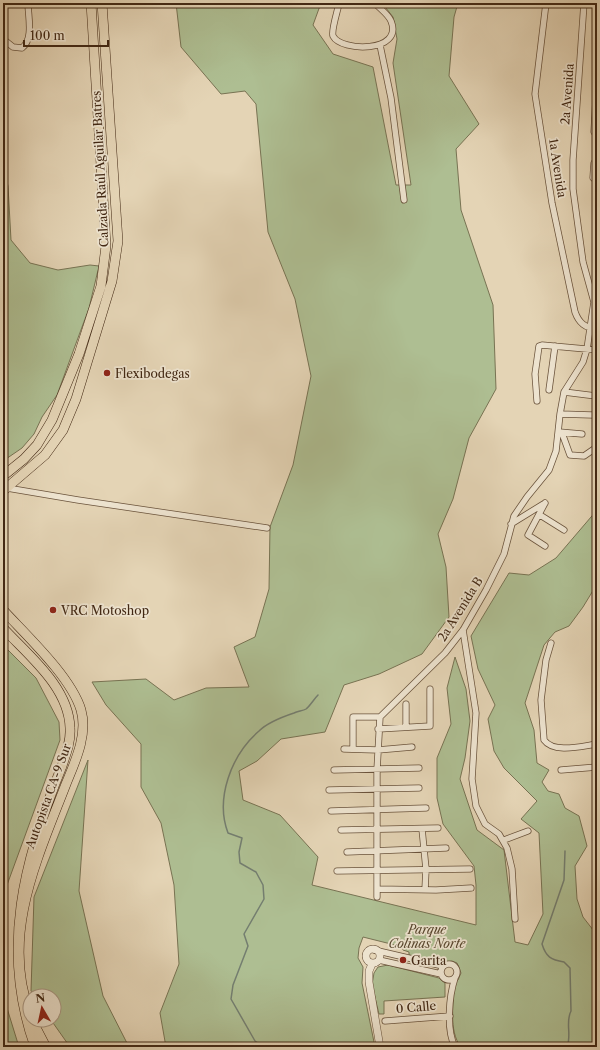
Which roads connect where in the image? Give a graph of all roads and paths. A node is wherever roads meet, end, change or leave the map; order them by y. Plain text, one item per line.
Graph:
1 (28, 3) edge
2 (91, 3) edge
3 (102, 3) edge
4 (339, 3) edge
5 (375, 3) edge
6 (546, 3) edge
7 (584, 3) edge
8 (3, 38) edge
9 (380, 45) junction
10 (597, 78) edge
11 (597, 86) edge
12 (596, 119) edge
13 (597, 136) edge
14 (597, 159) edge
15 (597, 180) edge
16 (404, 200) dead end
17 (595, 302) edge
18 (590, 328) junction
19 (597, 328) edge
20 (555, 346) junction
21 (587, 349) junction
22 (597, 350) edge
23 (549, 390) dead end
24 (64, 392) junction
25 (564, 392) junction
26 (596, 396) edge
27 (76, 399) junction
28 (537, 401) dead end
29 (560, 414) junction
30 (592, 415) dead end
31 (560, 432) junction
32 (582, 434) dead end
33 (597, 447) edge
34 (3, 476) edge
35 (5, 489) edge
36 (540, 515) junction
37 (511, 524) junction
38 (267, 528) dead end
39 (564, 530) dead end
40 (545, 546) dead end
41 (3, 610) edge
42 (3, 628) edge
43 (463, 630) junction
44 (551, 643) dead end
45 (430, 689) dead end
46 (406, 704) dead end
47 (380, 717) junction
48 (406, 727) junction
49 (378, 729) junction
50 (597, 744) edge
51 (412, 747) dead end
52 (344, 749) dead end
53 (353, 749) junction
54 (378, 750) junction
55 (597, 767) edge
56 (419, 768) dead end
57 (334, 770) dead end
58 (377, 770) junction
59 (561, 770) dead end
60 (419, 788) dead end
61 (378, 789) junction
62 (329, 790) dead end
63 (426, 808) dead end
64 (331, 811) dead end
65 (378, 811) junction
66 (438, 828) dead end
67 (422, 829) junction
68 (341, 830) dead end
69 (377, 830) junction
70 (528, 831) dead end
71 (504, 840) junction
72 (446, 848) dead end
73 (425, 849) junction
74 (377, 851) junction
75 (347, 852) dead end
76 (470, 868) dead end
77 (426, 869) junction
78 (377, 870) junction
79 (337, 871) dead end
80 (471, 888) dead end
81 (377, 889) junction
82 (425, 890) junction
83 (377, 897) dead end
84 (10, 917) dead end
85 (515, 919) dead end
86 (374, 950) junction
87 (398, 955) junction
88 (379, 960) junction
89 (396, 963) junction
90 (9, 964) dead end
91 (372, 964) junction
92 (443, 966) junction
93 (443, 976) junction
94 (455, 978) junction
95 (22, 988) edge
96 (450, 992) junction
97 (450, 1016) junction
98 (384, 1021) dead end
99 (36, 1028) edge
100 (35, 1047) edge
101 (46, 1047) edge
102 (380, 1047) edge
103 (455, 1047) edge

1 - 8 street
2 - 24 highway, Calzada Raúl Aguilar Batres
3 - 27 highway, Calzada Raúl Aguilar Batres
4 - 9 street
5 - 9 street
6 - 18 street, 1a Avenida
7 - 17 street, 2a Avenida
9 - 16 street
10 - 11 street
11 - 12 street
12 - 13 street
14 - 15 street
17 - 18 street, 2a Avenida
18 - 19 street
18 - 21 street, 2a Avenida B
20 - 21 street
20 - 23 street
20 - 28 street
21 - 22 street
21 - 25 street, 2a Avenida B
24 - 27 highway
24 - 34 highway
25 - 26 street
25 - 29 street, 2a Avenida B
27 - 35 highway
29 - 30 street
29 - 31 street, 2a Avenida B
31 - 32 street
31 - 33 street
31 - 37 street, 2a Avenida B
35 - 38 street
36 - 37 street
36 - 39 street
36 - 40 street
37 - 43 street, 2a Avenida B
41 - 95 highway, Autopista CA-9 Sur
42 - 84 highway, Autopista CA-9 Sur
43 - 47 street, 2a Avenida B
43 - 71 street
44 - 50 street
45 - 48 street
46 - 48 street
47 - 49 street
47 - 53 street
48 - 49 street
49 - 54 street
51 - 54 street
52 - 53 street
53 - 54 street
54 - 58 street
55 - 59 street
56 - 58 street
57 - 58 street
58 - 61 street
60 - 61 street
61 - 62 street
61 - 65 street
63 - 65 street
64 - 65 street
65 - 69 street
66 - 67 street
67 - 69 street
67 - 73 street
68 - 69 street
69 - 74 street
70 - 71 street
71 - 85 street
72 - 73 street
73 - 74 street
73 - 77 street
74 - 75 street
74 - 78 street
76 - 77 street
77 - 78 street
77 - 82 street
78 - 79 street
78 - 81 street
80 - 82 street
81 - 82 street
81 - 83 street
86 - 87 street
86 - 88 street
86 - 91 street
87 - 89 street
87 - 92 street
88 - 89 street
88 - 91 street
89 - 93 street
90 - 100 highway
91 - 102 street
92 - 93 street
92 - 94 street
93 - 94 street
93 - 96 street
94 - 96 street
96 - 97 street
97 - 98 street, 0 Calle
97 - 103 street
99 - 101 highway

